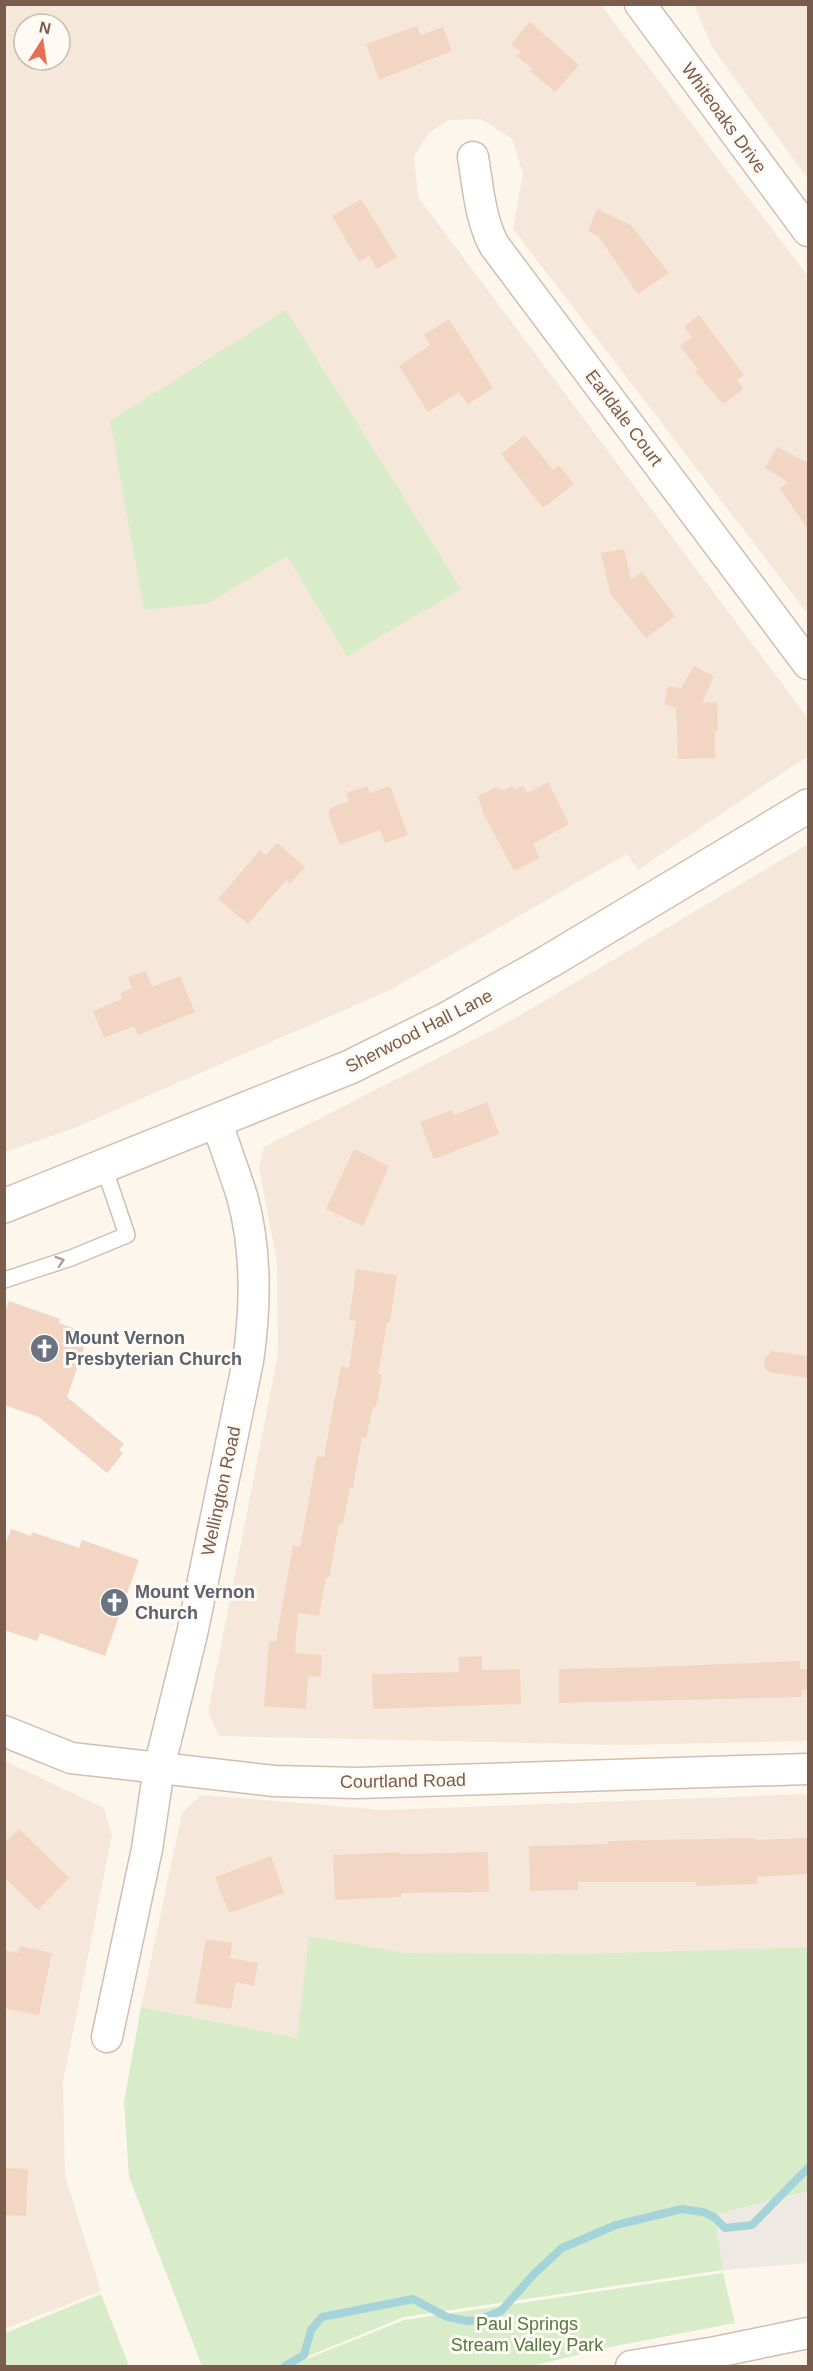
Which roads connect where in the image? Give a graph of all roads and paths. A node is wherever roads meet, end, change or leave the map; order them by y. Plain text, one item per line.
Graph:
1 (640, 4) edge
2 (473, 157) dead end
3 (808, 231) edge
4 (808, 664) edge
5 (808, 806) edge
6 (216, 1121) junction
7 (104, 1167) junction
8 (4, 1206) edge
9 (4, 1280) edge
10 (4, 1731) edge
11 (159, 1768) junction
12 (808, 1769) edge
13 (107, 2037) dead end
14 (808, 2333) edge
15 (631, 2367) edge

1 - 3 street, Whiteoaks Drive
2 - 4 street, Earldale Court
5 - 6 main road, Sherwood Hall Lane
6 - 7 main road, Sherwood Hall Lane
6 - 11 street, Wellington Road
7 - 8 main road, Sherwood Hall Lane
9 -> 7 lane
10 - 11 street, Courtland Road
11 - 12 street, Courtland Road
11 - 13 street, Wellington Road
14 - 15 street

